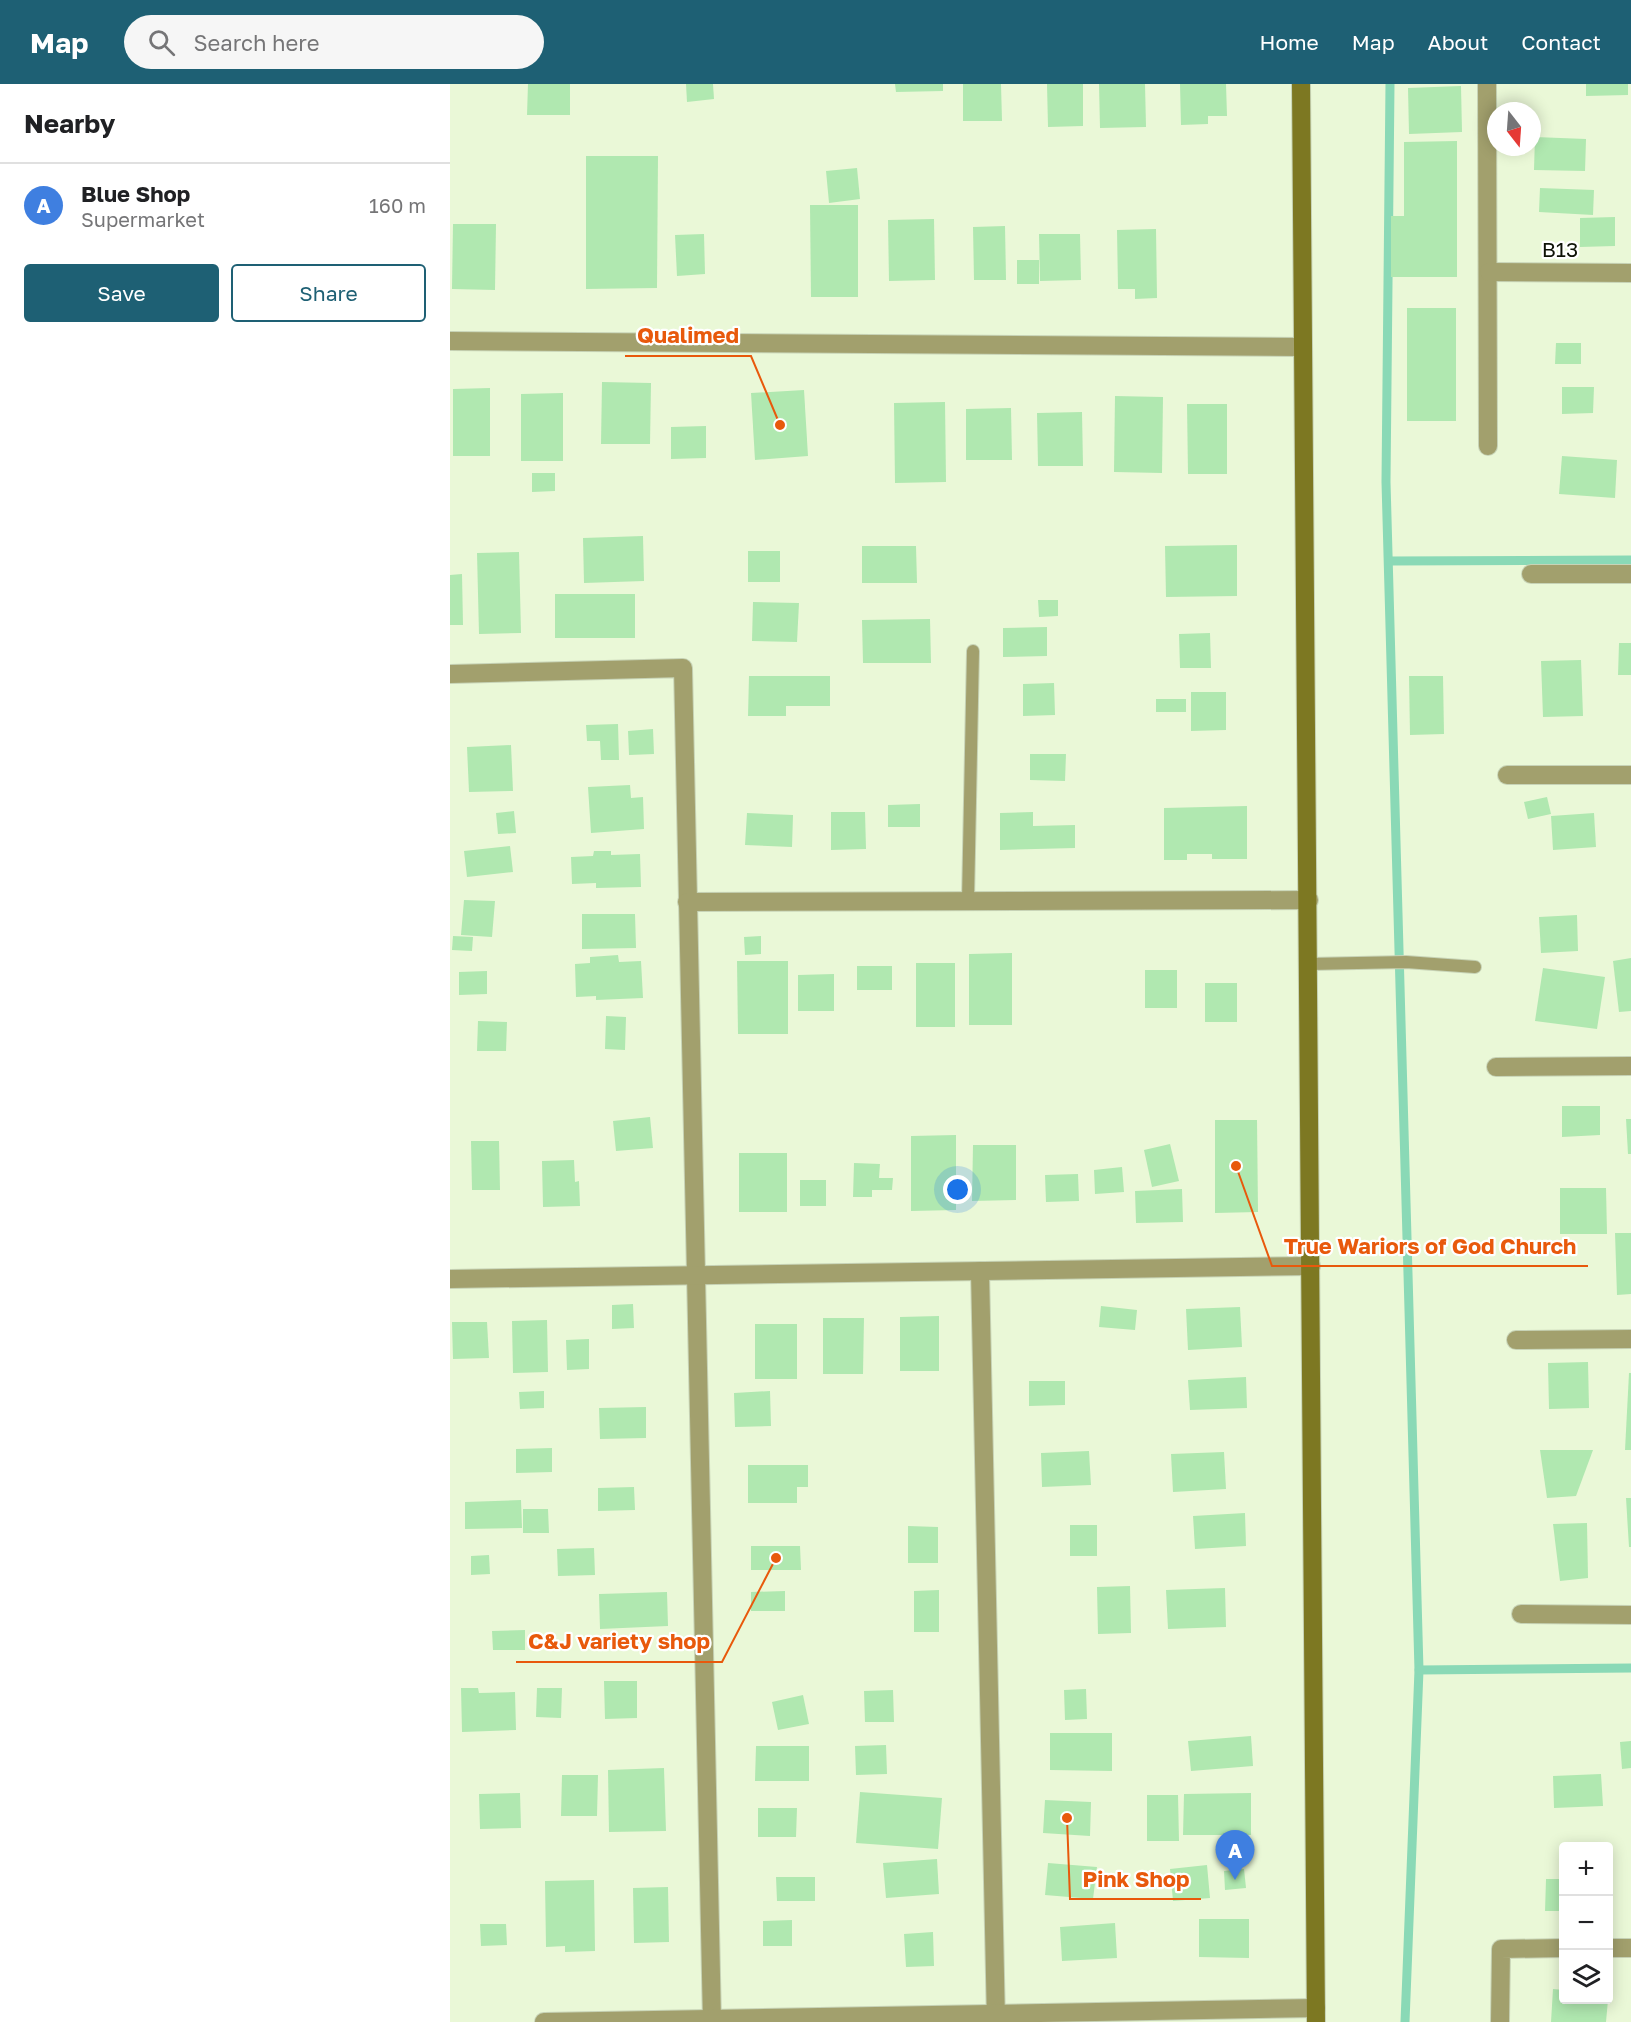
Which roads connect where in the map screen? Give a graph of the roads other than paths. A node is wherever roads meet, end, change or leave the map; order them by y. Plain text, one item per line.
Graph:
1 (1300, 84) edge
2 (1487, 84) edge
3 (1489, 272) junction
4 (1631, 273) edge
5 (450, 341) edge
6 (1302, 347) junction
7 (1488, 446) dead end
8 (1531, 574) dead end
9 (1631, 574) edge
10 (973, 651) dead end
11 (450, 674) edge
12 (1631, 775) edge
13 (1507, 776) dead end
14 (1309, 900) junction
15 (968, 901) junction
16 (687, 902) junction
17 (1309, 964) junction
18 (1475, 967) dead end
19 (1497, 1066) dead end
20 (1631, 1066) edge
21 (1311, 1266) junction
22 (980, 1270) junction
23 (695, 1275) junction
24 (450, 1279) edge
25 (1631, 1339) edge
26 (1516, 1340) dead end
27 (1521, 1614) dead end
28 (1631, 1615) edge
29 (1559, 1948) edge
30 (1613, 1948) edge
31 (1631, 1948) edge
32 (1316, 2015) edge
33 (996, 2018) edge
34 (712, 2020) edge
35 (544, 2022) edge
36 (1500, 2022) edge

1 - 6 street
2 - 3 street
3 - 4 street, B13
3 - 7 street
5 - 6 street
6 - 14 street
8 - 9 street
10 - 15 lane
11 - 16 street
12 - 13 street
14 - 15 street
14 - 17 street
15 - 16 street
16 - 23 street
17 - 18 lane
17 - 21 street
19 - 20 street
21 - 22 street
21 - 32 street
22 - 23 street
22 - 33 street
23 - 24 street
23 - 34 street
25 - 26 street
27 - 28 street
29 - 36 street
30 - 31 street
32 - 33 street
33 - 34 street
34 - 35 street

